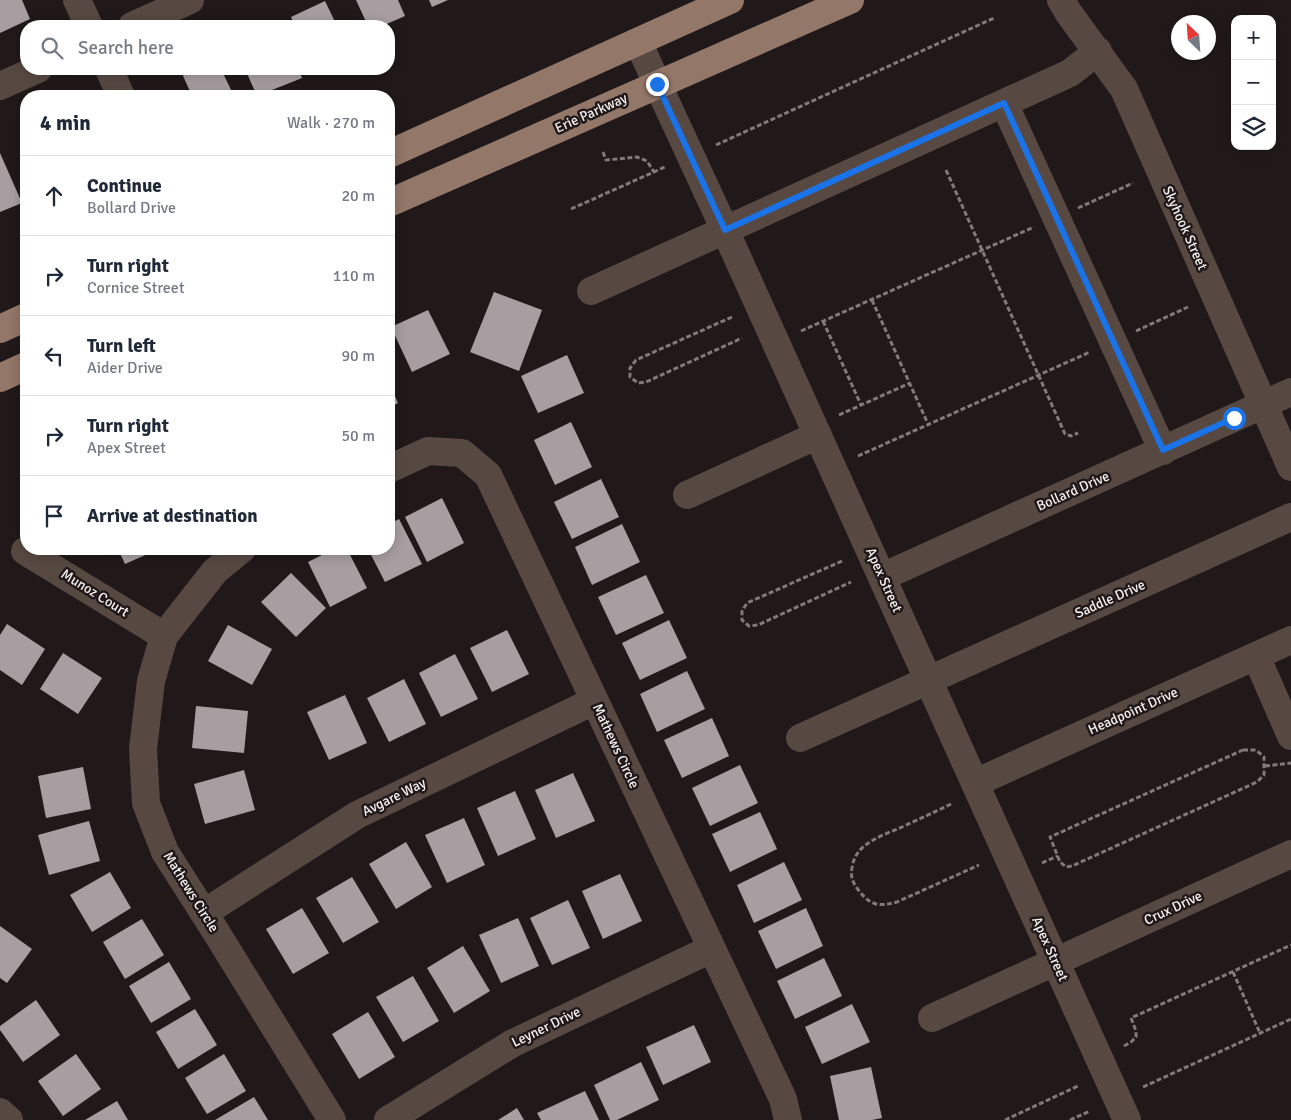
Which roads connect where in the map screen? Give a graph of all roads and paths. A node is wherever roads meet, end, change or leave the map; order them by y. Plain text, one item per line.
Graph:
1 (77, 0) edge
2 (190, 0) edge
3 (730, 0) edge
4 (850, 0) edge
5 (1061, 0) edge
6 (994, 18) dead end
7 (86, 20) edge
8 (145, 20) edge
9 (638, 42) junction
10 (1098, 52) junction
11 (25, 75) edge
12 (112, 75) edge
13 (657, 84) junction
14 (0, 86) edge
15 (118, 90) edge
16 (1004, 103) junction
17 (716, 145) dead end
18 (395, 151) edge
19 (603, 152) dead end
20 (665, 167) dead end
21 (946, 170) dead end
22 (654, 172) junction
23 (1132, 184) dead end
24 (395, 200) edge
25 (572, 209) dead end
26 (1056, 217) junction
27 (725, 230) junction
28 (982, 250) junction
29 (591, 291) dead end
30 (872, 300) junction
31 (1188, 307) dead end
32 (732, 317) dead end
33 (20, 320) edge
34 (823, 322) junction
35 (0, 329) edge
36 (801, 331) dead end
37 (742, 338) dead end
38 (1113, 341) junction
39 (20, 369) edge
40 (1038, 375) junction
41 (0, 378) edge
42 (910, 383) junction
43 (1291, 392) edge
44 (861, 405) junction
45 (1263, 405) junction
46 (839, 415) dead end
47 (928, 424) junction
48 (1078, 433) dead end
49 (818, 435) junction
50 (1163, 450) junction
51 (858, 456) dead end
52 (395, 466) edge
53 (1291, 467) edge
54 (687, 495) dead end
55 (1291, 517) edge
56 (32, 555) edge
57 (235, 555) edge
58 (842, 561) dead end
59 (882, 577) junction
60 (852, 582) dead end
61 (164, 636) junction
62 (1291, 640) edge
63 (1256, 656) junction
64 (929, 680) junction
65 (594, 701) junction
66 (1291, 736) edge
67 (800, 738) dead end
68 (1291, 763) edge
69 (1265, 766) junction
70 (975, 783) junction
71 (951, 804) dead end
72 (1291, 854) edge
73 (1058, 856) junction
74 (1042, 863) dead end
75 (979, 865) dead end
76 (204, 913) junction
77 (1291, 945) edge
78 (712, 949) junction
79 (1055, 961) junction
80 (1233, 972) junction
81 (932, 1018) dead end
82 (1291, 1019) edge
83 (1260, 1033) junction
84 (1124, 1046) dead end
85 (1078, 1086) dead end
86 (1143, 1087) dead end
87 (1090, 1111) dead end
88 (0, 1112) edge
89 (9, 1120) edge
90 (332, 1120) edge
91 (388, 1120) edge
92 (788, 1120) edge
93 (1005, 1120) edge
94 (1070, 1120) edge
95 (1127, 1120) edge

1 - 7 street
2 - 8 street
3 - 9 main road
4 - 13 main road, Erie Parkway
5 - 10 street, Skyhook Street
6 - 17 path
9 - 13 street, Apex Street
9 - 18 main road
10 - 16 street
10 - 45 street, Skyhook Street
11 - 14 street
12 - 15 street
13 - 24 main road, Erie Parkway
13 - 27 street, Apex Street
16 - 26 street
16 - 27 street
19 - 22 path
20 - 22 path
21 - 28 path
22 - 25 path
23 - 26 path
26 - 28 path
26 - 38 street
27 - 29 street
27 - 49 street, Apex Street
28 - 30 path
28 - 40 path
30 - 34 path
30 - 42 path
31 - 38 path
32 - 37 path
33 - 35 main road
34 - 36 path
34 - 44 path
38 - 40 path
38 - 50 street
39 - 41 main road
40 - 47 path
40 - 48 path
42 - 44 path
42 - 47 path
43 - 45 street, Bollard Drive
44 - 46 path
45 - 50 street, Bollard Drive
45 - 53 street, Skyhook Street
47 - 51 path
49 - 54 street
49 - 59 street, Apex Street
50 - 59 street, Bollard Drive
52 - 65 street, Mathews Circle
55 - 64 street, Saddle Drive
56 - 61 street, Munoz Court
57 - 61 street, Mathews Circle
58 - 60 path
59 - 64 street, Apex Street
61 - 76 street, Mathews Circle
62 - 63 street, Headpoint Drive
63 - 66 street
63 - 70 street, Headpoint Drive
64 - 67 street, Saddle Drive
64 - 70 street, Apex Street
65 - 76 street, Avgare Way
65 - 78 street, Mathews Circle
68 - 69 path
69 - 73 path
69 - 73 path
70 - 79 street, Apex Street
71 - 75 path
72 - 79 street, Crux Drive
73 - 74 path
76 - 90 street, Mathews Circle
77 - 80 path
78 - 91 street, Leyner Drive
78 - 92 street, Mathews Circle
79 - 81 street, Crux Drive
79 - 95 street, Apex Street
80 - 83 path
80 - 84 path
82 - 83 path
83 - 86 path
85 - 93 path
87 - 94 path
88 - 89 street

